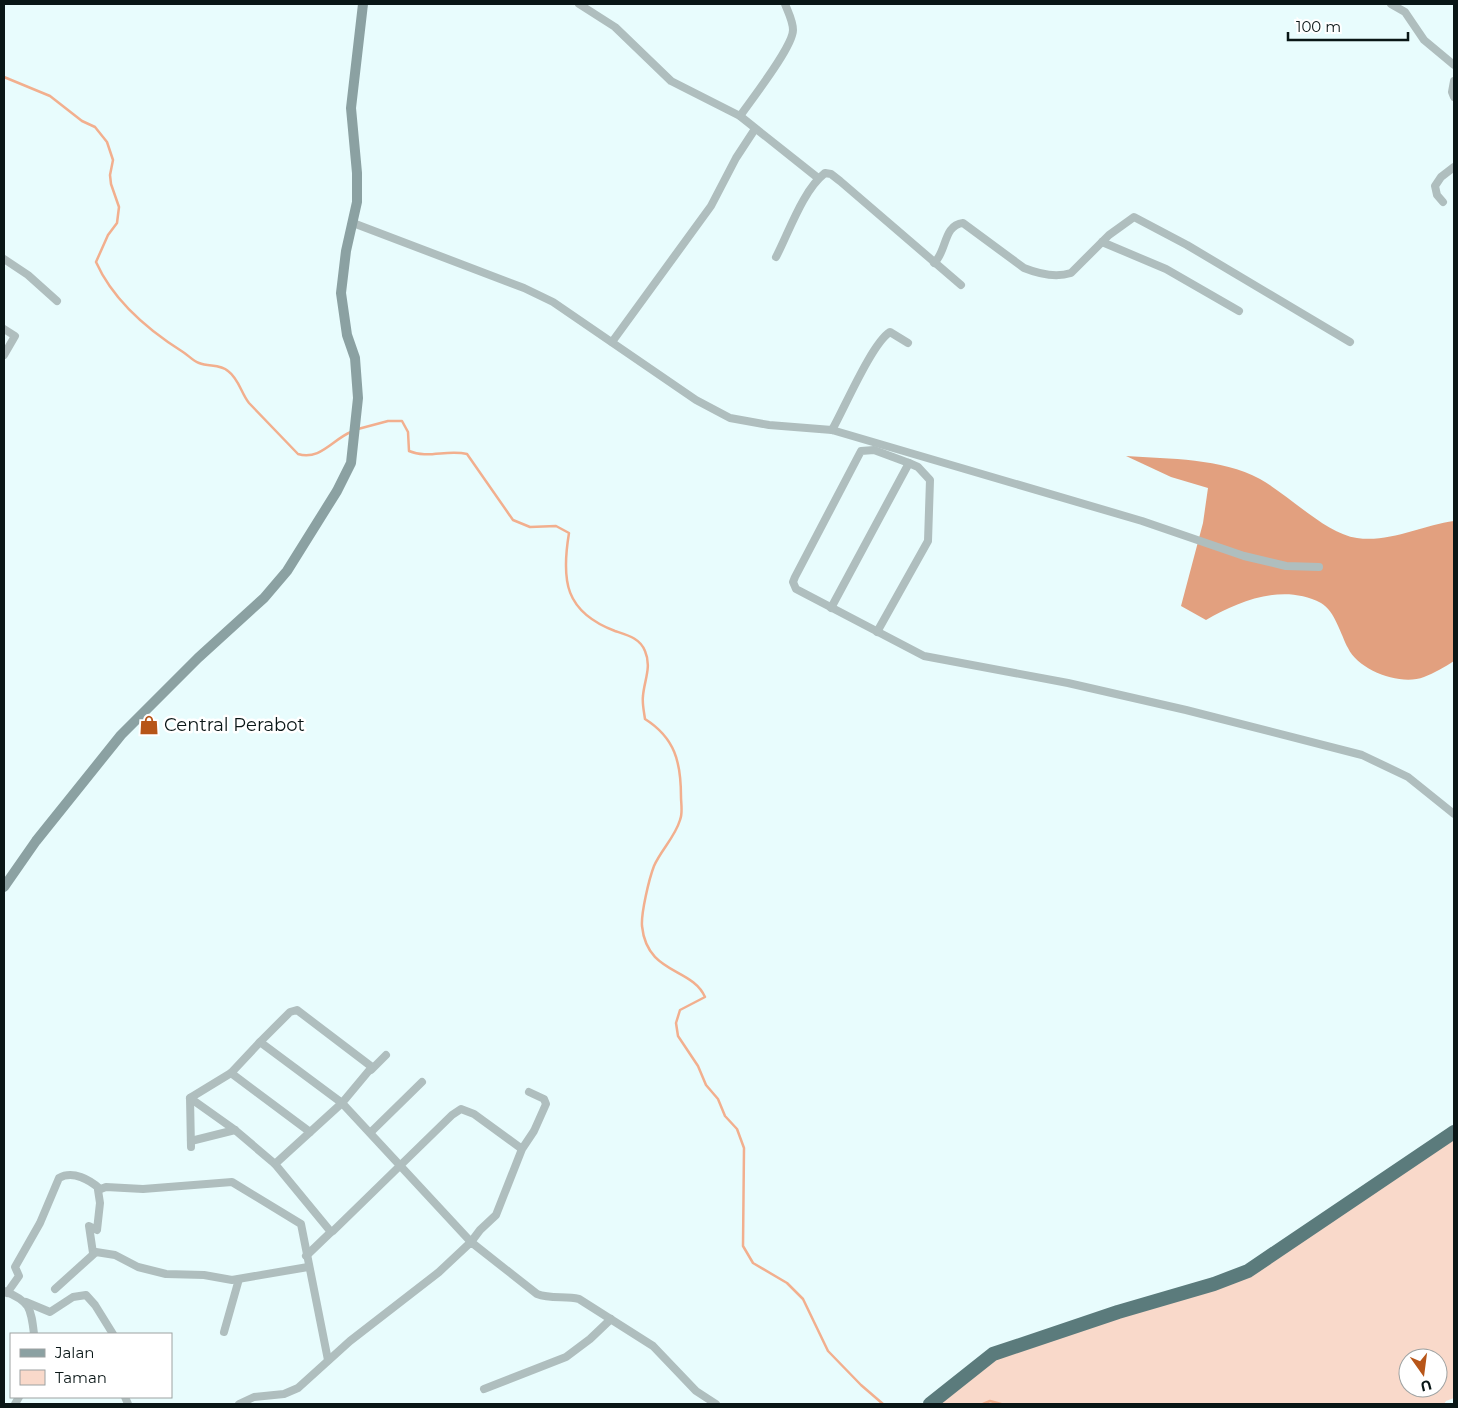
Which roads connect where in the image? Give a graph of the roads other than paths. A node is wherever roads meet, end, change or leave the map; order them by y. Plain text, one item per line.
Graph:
1 (363, 4) edge
2 (579, 4) edge
3 (785, 4) edge
4 (1391, 4) edge
5 (1454, 65) edge
6 (1454, 81) edge
7 (1454, 97) edge
8 (740, 116) junction
9 (755, 129) junction
10 (1454, 166) edge
11 (818, 178) junction
12 (1443, 202) dead end
13 (353, 223) junction
14 (1102, 242) junction
15 (776, 257) dead end
16 (4, 259) edge
17 (934, 263) junction
18 (961, 285) dead end
19 (57, 301) dead end
20 (1239, 311) dead end
21 (4, 329) edge
22 (612, 342) junction
23 (1350, 342) dead end
24 (908, 343) dead end
25 (4, 355) edge
26 (832, 430) junction
27 (909, 463) junction
28 (1319, 567) dead end
29 (831, 608) junction
30 (876, 632) junction
31 (1454, 814) edge
32 (4, 886) edge
33 (260, 1042) junction
34 (386, 1055) dead end
35 (372, 1070) junction
36 (231, 1073) junction
37 (422, 1082) dead end
38 (530, 1092) dead end
39 (190, 1098) junction
40 (342, 1103) junction
41 (236, 1130) junction
42 (310, 1132) junction
43 (371, 1132) junction
44 (1454, 1132) edge
45 (522, 1149) junction
46 (275, 1164) junction
47 (400, 1166) junction
48 (100, 1189) junction
49 (331, 1232) junction
50 (470, 1242) junction
51 (93, 1253) junction
52 (306, 1256) junction
53 (308, 1267) junction
54 (239, 1279) junction
55 (55, 1289) dead end
56 (6, 1292) edge
57 (26, 1302) junction
58 (611, 1319) junction
59 (224, 1332) dead end
60 (34, 1333) edge
61 (112, 1333) edge
62 (328, 1360) junction
63 (484, 1389) dead end
64 (239, 1404) edge
65 (716, 1404) edge
66 (930, 1404) edge

1 - 13 street
2 - 8 street
3 - 8 street
4 - 5 street
6 - 7 street
8 - 9 street
9 - 11 street
9 - 22 street
10 - 12 street
11 - 15 street
11 - 17 street
13 - 22 street
13 - 32 street
14 - 17 street
14 - 20 street
14 - 23 street
16 - 19 street
17 - 18 street
21 - 25 street
22 - 26 street
24 - 26 street
26 - 28 street
27 - 29 street
27 - 29 street
27 - 30 street
29 - 30 street
30 - 31 street
33 - 35 street
33 - 36 street
33 - 40 street
34 - 35 street
35 - 40 street
36 - 39 street
36 - 42 street
37 - 43 street
38 - 45 street
39 - 41 street
39 - 41 street
40 - 42 street
40 - 43 street
41 - 46 street
42 - 46 street
43 - 47 street
44 - 66 highway
45 - 47 street
45 - 50 street
46 - 49 street
47 - 49 street
47 - 50 street
48 - 51 street
48 - 52 street
48 - 56 street
49 - 52 street
50 - 58 street
50 - 62 street
51 - 54 street
51 - 55 street
52 - 53 street
53 - 54 street
53 - 62 street
54 - 59 street
56 - 57 street
57 - 60 street
57 - 61 street
58 - 63 street
58 - 65 street
62 - 64 street

